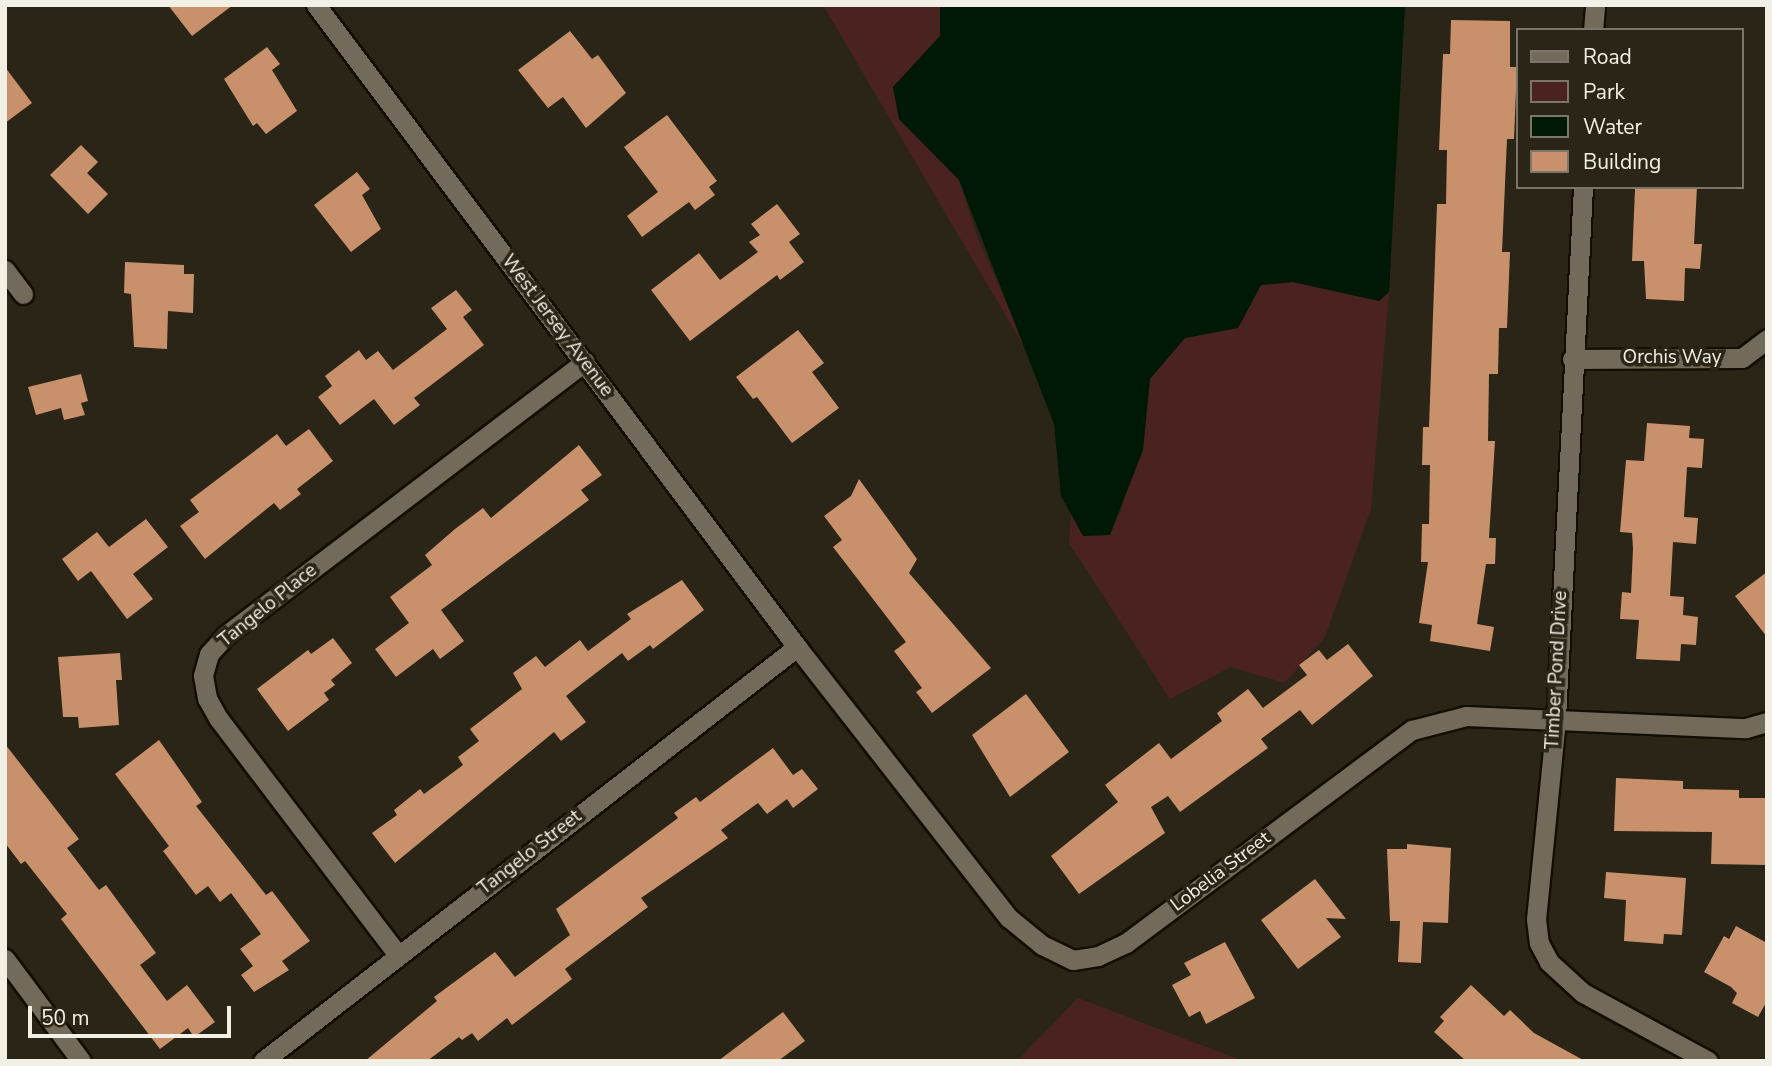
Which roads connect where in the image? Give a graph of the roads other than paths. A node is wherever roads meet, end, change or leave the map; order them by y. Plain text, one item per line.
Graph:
1 (316, 5) edge
2 (1595, 5) edge
3 (1593, 28) edge
4 (1583, 189) edge
5 (5, 270) edge
6 (23, 294) dead end
7 (1767, 339) edge
8 (1572, 359) junction
9 (584, 362) junction
10 (797, 647) junction
11 (1556, 719) junction
12 (1767, 722) edge
13 (398, 955) junction
14 (5, 959) edge
15 (81, 1061) edge
16 (263, 1061) edge
17 (1708, 1061) edge

1 - 9 street, West Jersey Avenue
2 - 3 street
4 - 8 street, Timber Pond Drive
5 - 6 street
7 - 8 street, Orchis Way
8 - 11 street, Timber Pond Drive
9 - 10 street, West Jersey Avenue
9 - 13 street, Tangelo Place
10 - 11 street, Lobelia Street
10 - 13 street, Tangelo Street
11 - 12 street, Lobelia Street
11 - 17 street, Timber Pond Drive
13 - 16 street, Tangelo Street
14 - 15 street

